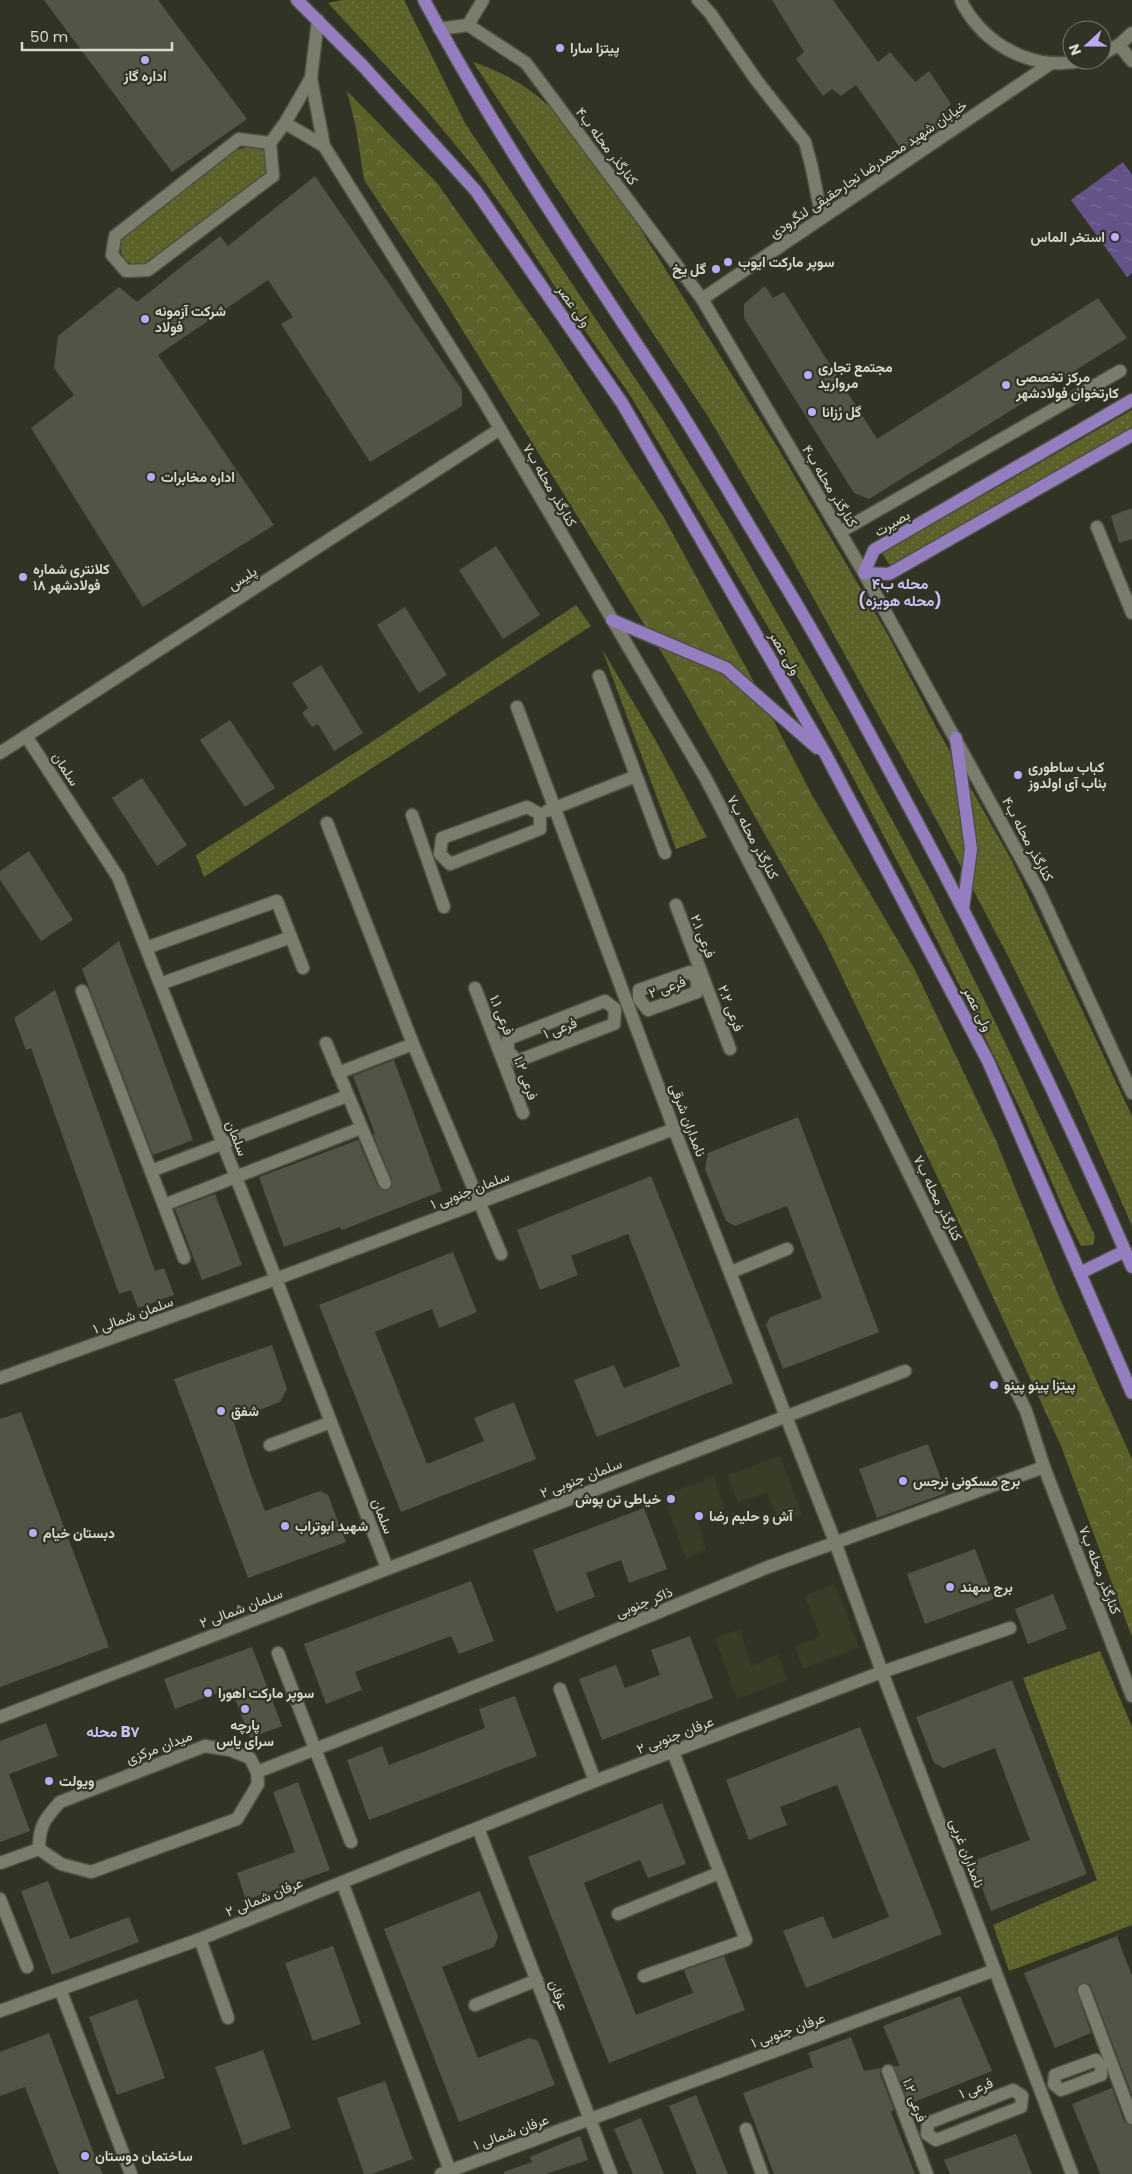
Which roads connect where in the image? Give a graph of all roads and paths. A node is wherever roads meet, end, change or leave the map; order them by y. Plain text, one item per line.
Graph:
1 (297, 0) edge
2 (424, 0) edge
3 (483, 0) edge
4 (698, 0) edge
5 (961, 0) edge
6 (318, 20) junction
7 (468, 26) junction
8 (439, 29) junction
9 (1132, 33) edge
10 (1119, 45) junction
11 (1112, 49) edge
12 (1132, 61) edge
13 (1050, 64) junction
14 (1062, 64) edge
15 (311, 78) junction
16 (285, 123) junction
17 (270, 143) junction
18 (324, 146) junction
19 (822, 218) junction
20 (702, 299) junction
21 (1120, 371) dead end
22 (1132, 400) edge
23 (500, 429) junction
24 (1132, 435) edge
25 (1097, 527) dead end
26 (840, 532) junction
27 (864, 572) junction
28 (1132, 611) edge
29 (612, 620) junction
30 (598, 676) dead end
31 (517, 707) dead end
32 (26, 736) junction
33 (956, 738) junction
34 (0, 752) edge
35 (826, 755) junction
36 (636, 776) junction
37 (555, 808) junction
38 (540, 814) junction
39 (412, 815) dead end
40 (327, 823) dead end
41 (665, 853) dead end
42 (440, 854) junction
43 (427, 859) junction
44 (676, 905) dead end
45 (444, 907) dead end
46 (963, 909) junction
47 (291, 937) junction
48 (146, 948) junction
49 (303, 968) dead end
50 (700, 978) junction
51 (160, 984) junction
52 (475, 988) dead end
53 (82, 991) dead end
54 (634, 1001) junction
55 (615, 1009) junction
56 (326, 1043) dead end
57 (413, 1044) junction
58 (730, 1049) dead end
59 (504, 1052) junction
60 (338, 1072) junction
61 (1132, 1093) edge
62 (347, 1096) junction
63 (523, 1114) dead end
64 (361, 1128) junction
65 (674, 1128) junction
66 (223, 1145) junction
67 (151, 1172) junction
68 (236, 1176) junction
69 (385, 1183) dead end
70 (480, 1202) junction
71 (164, 1205) junction
72 (787, 1249) dead end
73 (1125, 1252) junction
74 (501, 1254) dead end
75 (184, 1258) dead end
76 (1132, 1267) edge
77 (730, 1272) junction
78 (1080, 1273) junction
79 (276, 1280) junction
80 (905, 1371) dead end
81 (0, 1378) edge
82 (1132, 1393) edge
83 (785, 1415) junction
84 (331, 1422) junction
85 (270, 1445) dead end
86 (1044, 1467) junction
87 (836, 1542) junction
88 (387, 1568) junction
89 (1010, 1628) dead end
90 (278, 1653) dead end
91 (882, 1672) junction
92 (560, 1689) dead end
93 (1132, 1696) edge
94 (0, 1717) edge
95 (315, 1749) junction
96 (673, 1752) junction
97 (257, 1772) junction
98 (595, 1781) junction
99 (478, 1828) junction
100 (351, 1842) dead end
101 (39, 1848) junction
102 (0, 1862) edge
103 (719, 1872) junction
104 (342, 1882) junction
105 (0, 1899) edge
106 (618, 1914) dead end
107 (200, 1939) junction
108 (27, 1967) dead end
109 (994, 1970) junction
110 (644, 1976) dead end
111 (537, 1980) junction
112 (60, 1989) junction
113 (1084, 1990) dead end
114 (475, 2005) dead end
115 (0, 2011) edge
116 (228, 2018) dead end
117 (1106, 2064) junction
118 (888, 2071) dead end
119 (1040, 2089) junction
120 (1022, 2096) junction
121 (591, 2118) junction
122 (1132, 2118) edge
123 (746, 2128) dead end
124 (927, 2134) junction
125 (913, 2139) junction
126 (446, 2172) edge
127 (131, 2174) edge
128 (611, 2174) edge
129 (762, 2174) edge
130 (927, 2174) edge
131 (1072, 2174) edge

1 - 6 main road, ولی عصر
2 - 8 main road
3 - 7 street
4 - 19 street
5 - 13 street
6 - 15 street, کنارگذر محله ب۷
6 - 35 main road, ولی عصر
7 - 8 street
7 - 20 street, کنارگذر محله ب۴
8 - 46 main road
9 - 10 street
10 - 11 street
10 - 12 street
13 - 14 street
13 - 19 street, خیابان شهید محمدرضا نجارحقیقی لنگرودی
15 - 16 street
15 - 18 street, کنارگذر محله ب۷
16 - 17 street
16 - 18 street
17 - 17 street
18 - 23 street, کنارگذر محله ب۷
19 - 20 street, خیابان شهید محمدرضا نجارحقیقی لنگرودی
20 - 26 street, کنارگذر محله ب۴
21 - 26 street
22 - 27 main road, بصیرت
23 - 29 street, کنارگذر محله ب۷
23 - 32 street, پلیس
24 - 27 main road
25 - 28 street
26 - 27 street, کنارگذر محله ب۴
27 - 33 street, کنارگذر محله ب۴
29 - 35 main road
29 - 86 street, کنارگذر محله ب۷
30 - 36 street
31 - 37 street, نامداران شرقی
32 - 34 street, پلیس
32 - 48 street, سلمان
33 - 46 main road
33 - 61 street, کنارگذر محله ب۴
35 - 78 main road, ولی عصر
36 - 37 street
36 - 41 street
37 - 38 street
37 - 54 street, نامداران شرقی
38 - 42 street
38 - 42 street
39 - 43 street
40 - 57 street
42 - 43 street
43 - 45 street
44 - 50 street, فرعی ۲.۱
46 - 73 main road
47 - 48 street
47 - 49 street
47 - 51 street
48 - 51 street, سلمان
50 - 54 street, فرعی ۲
50 - 54 street, فرعی ۲
50 - 58 street, فرعی ۲.۲
51 - 66 street, سلمان
52 - 59 street, فرعی ۱.۱
53 - 67 street
54 - 55 street
54 - 65 street, نامداران شرقی
55 - 59 street, فرعی ۱
55 - 59 street, فرعی ۱
56 - 60 street
57 - 60 street
57 - 70 street
59 - 63 street, فرعی ۱.۲
60 - 62 street
62 - 64 street
62 - 66 street
64 - 68 street
64 - 69 street
65 - 70 street, سلمان جنوبی ۱
65 - 77 street, نامداران شرقی
66 - 67 street
66 - 68 street, سلمان
67 - 71 street
68 - 71 street
68 - 79 street, سلمان
70 - 74 street
70 - 79 street, سلمان جنوبی ۱
71 - 75 street
72 - 77 street
73 - 76 main road
73 - 78 main road
77 - 83 street, نامداران شرقی
78 - 82 main road, ولی عصر
79 - 81 street, سلمان شمالی ۱
79 - 84 street, سلمان
80 - 83 street, سلمان جنوبی ۲
83 - 87 street, نامداران شرقی
83 - 88 street, سلمان جنوبی ۲
84 - 85 street
84 - 88 street, سلمان
86 - 87 street, ذاکر جنوبی
86 - 93 street, کنارگذر محله ب۷
87 - 91 street, نامداران غربی
87 - 95 street, ذاکر جنوبی
88 - 94 street, سلمان شمالی ۲
89 - 91 street, عرفان جنوبی ۲
90 - 95 street
91 - 96 street, عرفان جنوبی ۲
91 - 109 street, نامداران غربی
92 - 98 street
95 - 97 street, ذاکر جنوبی
95 - 100 street
96 - 98 street, عرفان جنوبی ۲
96 - 103 street
97 - 101 street
97 - 101 street, میدان مرکزی
98 - 99 street, عرفان جنوبی ۲
99 - 104 street, عرفان شمالی ۲
99 - 111 street, عرفان
101 - 102 street
103 - 106 street
103 - 110 street
104 - 107 street, عرفان شمالی ۲
104 - 126 street
105 - 108 street
107 - 112 street, عرفان شمالی ۲
107 - 116 street
109 - 119 street, نامداران غربی
109 - 121 street, عرفان جنوبی ۱
111 - 114 street
111 - 121 street, عرفان
112 - 115 street, عرفان شمالی ۲
112 - 127 street
113 - 117 street
117 - 119 street
117 - 122 street
118 - 125 street, فرعی ۱.۲
119 - 120 street
119 - 131 street, نامداران غربی
120 - 124 street, فرعی ۱
120 - 124 street
121 - 126 street, عرفان شمالی ۱
121 - 128 street, عرفان
123 - 129 street
124 - 125 street
125 - 130 street

